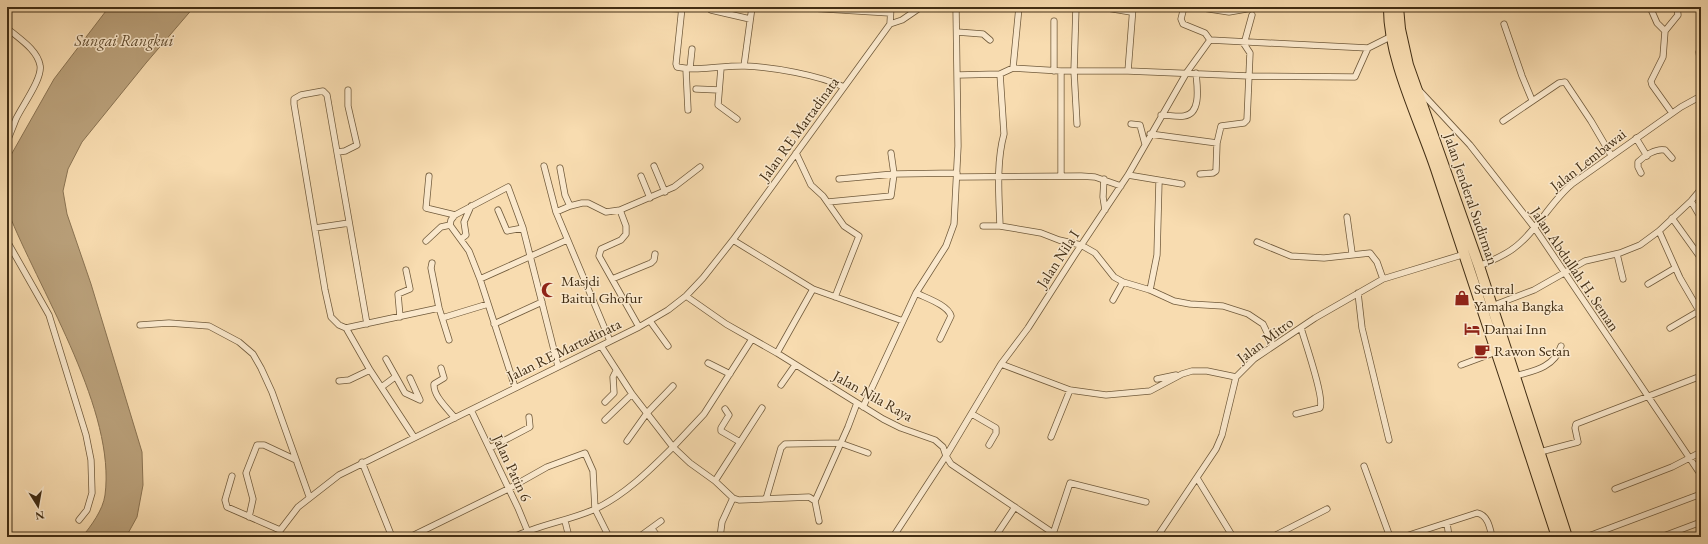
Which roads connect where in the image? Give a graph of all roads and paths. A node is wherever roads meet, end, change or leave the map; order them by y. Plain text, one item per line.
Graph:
1 (638, 7) edge
2 (752, 7) edge
3 (793, 7) edge
4 (891, 7) edge
5 (921, 7) edge
6 (956, 7) edge
7 (1019, 7) edge
8 (1076, 7) edge
9 (1101, 7) edge
10 (1184, 7) edge
11 (1196, 7) edge
12 (1258, 7) edge
13 (1389, 7) edge
14 (1398, 7) edge
15 (1650, 7) edge
16 (1677, 7) edge
17 (682, 8) edge
18 (711, 10) dead end
19 (1132, 10) edge
20 (890, 13) junction
21 (1252, 15) dead end
22 (750, 19) junction
23 (1054, 22) dead end
24 (890, 24) junction
25 (1504, 24) dead end
26 (7, 28) edge
27 (1665, 31) junction
28 (957, 32) junction
29 (1392, 36) junction
30 (990, 40) dead end
31 (1210, 40) junction
32 (1244, 42) junction
33 (1368, 48) junction
34 (692, 49) dead end
35 (1701, 49) edge
36 (1014, 64) junction
37 (1403, 64) junction
38 (744, 66) junction
39 (1054, 67) junction
40 (1075, 67) junction
41 (1701, 67) edge
42 (688, 68) junction
43 (721, 68) junction
44 (1128, 68) junction
45 (1188, 70) junction
46 (1061, 71) junction
47 (1196, 73) junction
48 (1249, 73) junction
49 (1000, 74) junction
50 (958, 75) junction
51 (844, 87) junction
52 (1417, 88) junction
53 (696, 89) dead end
54 (348, 90) dead end
55 (719, 90) junction
56 (1701, 96) edge
57 (1532, 100) junction
58 (688, 110) dead end
59 (1672, 113) junction
60 (1161, 115) junction
61 (737, 119) dead end
62 (1503, 121) dead end
63 (1077, 124) dead end
64 (1131, 124) dead end
65 (1150, 134) junction
66 (1636, 138) junction
67 (7, 142) edge
68 (1217, 143) junction
69 (1145, 144) junction
70 (798, 150) junction
71 (338, 152) junction
72 (891, 153) dead end
73 (1611, 155) junction
74 (1647, 156) junction
75 (1672, 158) dead end
76 (544, 166) dead end
77 (654, 166) dead end
78 (700, 167) dead end
79 (560, 168) dead end
80 (1641, 173) dead end
81 (894, 174) junction
82 (1200, 174) dead end
83 (957, 175) junction
84 (1061, 175) junction
85 (1128, 175) junction
86 (429, 176) dead end
87 (641, 176) dead end
88 (999, 178) junction
89 (1104, 179) junction
90 (839, 180) dead end
91 (1159, 181) junction
92 (1182, 184) dead end
93 (1121, 186) junction
94 (1701, 188) edge
95 (664, 192) junction
96 (650, 198) junction
97 (1691, 201) junction
98 (831, 202) junction
99 (472, 205) junction
100 (570, 206) junction
101 (498, 210) dead end
102 (620, 210) junction
103 (1105, 210) junction
104 (556, 212) junction
105 (455, 215) junction
106 (1347, 217) dead end
107 (1672, 218) junction
108 (1701, 218) edge
109 (348, 223) junction
110 (450, 225) junction
111 (983, 226) dead end
112 (1000, 226) junction
113 (1534, 227) junction
114 (315, 228) junction
115 (523, 228) junction
116 (1659, 232) junction
117 (461, 240) junction
118 (567, 240) junction
119 (734, 240) junction
120 (7, 241) edge
121 (426, 241) dead end
122 (1257, 242) dead end
123 (1081, 245) junction
124 (1469, 252) junction
125 (1352, 253) junction
126 (655, 254) dead end
127 (1617, 254) junction
128 (529, 256) junction
129 (1700, 257) dead end
130 (432, 263) dead end
131 (1479, 266) junction
132 (1675, 268) junction
133 (406, 270) dead end
134 (1564, 273) junction
135 (480, 279) junction
136 (612, 279) junction
137 (1383, 279) junction
138 (1623, 279) dead end
139 (1123, 282) junction
140 (1648, 284) dead end
141 (813, 289) junction
142 (1150, 290) junction
143 (1358, 292) junction
144 (916, 293) junction
145 (686, 296) junction
146 (835, 297) junction
147 (1113, 300) dead end
148 (542, 302) junction
149 (488, 304) junction
150 (1492, 306) junction
151 (439, 308) junction
152 (1700, 313) edge
153 (400, 317) junction
154 (442, 318) junction
155 (650, 321) junction
156 (903, 321) junction
157 (367, 324) junction
158 (494, 324) junction
159 (140, 325) dead end
160 (639, 327) junction
161 (346, 328) junction
162 (1301, 328) junction
163 (1670, 328) dead end
164 (752, 339) junction
165 (940, 339) dead end
166 (449, 340) dead end
167 (610, 341) junction
168 (1273, 345) junction
169 (601, 346) junction
170 (668, 346) dead end
171 (1561, 346) dead end
172 (1496, 352) junction
173 (777, 353) junction
174 (386, 359) dead end
175 (708, 363) dead end
176 (1001, 364) junction
177 (795, 365) junction
178 (1461, 365) dead end
179 (558, 366) junction
180 (442, 368) dead end
181 (370, 370) junction
182 (616, 371) junction
183 (730, 374) junction
184 (1182, 374) junction
185 (1515, 376) junction
186 (1701, 376) edge
187 (395, 377) junction
188 (1236, 377) junction
189 (410, 378) dead end
190 (1157, 379) dead end
191 (339, 381) dead end
192 (781, 385) dead end
193 (383, 386) junction
194 (673, 386) dead end
195 (515, 388) junction
196 (1072, 390) junction
197 (632, 394) junction
198 (1648, 396) junction
199 (605, 402) dead end
200 (857, 403) junction
201 (863, 407) junction
202 (762, 408) dead end
203 (725, 409) dead end
204 (471, 410) junction
205 (647, 413) junction
206 (972, 414) junction
207 (1296, 414) dead end
208 (529, 417) dead end
209 (455, 418) junction
210 (606, 420) dead end
211 (414, 437) junction
212 (1050, 437) dead end
213 (1390, 440) dead end
214 (627, 441) dead end
215 (740, 442) junction
216 (840, 443) junction
217 (989, 445) dead end
218 (673, 447) junction
219 (490, 448) junction
220 (1540, 452) junction
221 (1701, 452) edge
222 (868, 453) dead end
223 (946, 456) junction
224 (1690, 458) junction
225 (296, 460) junction
226 (362, 462) junction
227 (1364, 466) dead end
228 (1701, 474) edge
229 (232, 476) dead end
230 (1197, 478) junction
231 (715, 481) junction
232 (508, 489) junction
233 (1615, 489) dead end
234 (1547, 492) junction
235 (1701, 494) edge
236 (309, 496) junction
237 (733, 498) junction
238 (766, 499) junction
239 (815, 501) junction
240 (1146, 502) dead end
241 (1015, 507) junction
242 (595, 509) junction
243 (1327, 509) dead end
244 (249, 518) junction
245 (79, 520) dead end
246 (565, 521) junction
247 (661, 521) dead end
248 (819, 521) dead end
249 (1701, 522) edge
250 (1448, 523) junction
251 (652, 529) junction
252 (280, 530) junction
253 (527, 531) junction
254 (1053, 534) junction
255 (275, 537) edge
256 (392, 537) edge
257 (410, 537) edge
258 (514, 537) edge
259 (530, 537) edge
260 (569, 537) edge
261 (609, 537) edge
262 (639, 537) edge
263 (658, 537) edge
264 (720, 537) edge
265 (893, 537) edge
266 (994, 537) edge
267 (1059, 537) edge
268 (1157, 537) edge
269 (1233, 537) edge
270 (1272, 537) edge
271 (1390, 537) edge
272 (1403, 537) edge
273 (1449, 537) edge
274 (1492, 537) edge
275 (1557, 537) edge
276 (1567, 537) edge
277 (1586, 537) edge
278 (1661, 537) edge

1 - 17 street
2 - 22 street
3 - 20 street
4 - 20 street
5 - 24 street
6 - 28 street
7 - 36 street
8 - 40 street
9 - 19 street
10 - 31 street
11 - 12 street
13 - 29 highway, Jalan Jenderal Sudirman
14 - 37 highway, Jalan Jenderal Sudirman
15 - 27 street
16 - 27 street
17 - 42 street
18 - 22 street
19 - 44 street
20 - 24 street
21 - 32 street
22 - 38 street
23 - 39 street
24 - 51 street, Jalan RE Martadinata
25 - 57 street
26 - 67 street
27 - 59 street
28 - 30 street
28 - 50 street
29 - 33 street
29 - 37 highway, Jalan Jenderal Sudirman
31 - 32 street
31 - 45 street, Jalan Nila I
32 - 33 street
32 - 48 street
33 - 48 street
34 - 42 street
35 - 41 street
36 - 39 street
36 - 49 street
37 - 52 highway, Jalan Jenderal Sudirman
37 - 124 highway, Jalan Jenderal Sudirman
38 - 43 street
38 - 51 street
39 - 46 street
40 - 44 street
40 - 46 street
40 - 63 street
42 - 43 street
42 - 58 street
43 - 55 street
44 - 45 street
45 - 47 street
45 - 60 street, Jalan Nila I
46 - 84 street
47 - 48 street
47 - 60 street
48 - 68 street
49 - 50 street
49 - 88 street
50 - 83 street
51 - 70 street, Jalan RE Martadinata
52 - 113 street, Jalan Abdullah H. Seman
52 - 124 highway, Jalan Jenderal Sudirman
53 - 55 street
54 - 71 street
55 - 61 street
56 - 59 street, Jalan Lembawai
57 - 62 street
57 - 73 street
59 - 66 street, Jalan Lembawai
60 - 65 street, Jalan Nila I
64 - 69 street
65 - 68 street
65 - 69 street, Jalan Nila I
66 - 73 street, Jalan Lembawai
66 - 74 street
68 - 82 street
69 - 85 street, Jalan Nila I
70 - 98 street
70 - 119 street, Jalan RE Martadinata
71 - 109 street
71 - 114 street
72 - 81 street
73 - 113 street, Jalan Lembawai
74 - 75 street
74 - 80 street
76 - 104 street
77 - 95 street
78 - 95 street
79 - 100 street
81 - 83 street
81 - 90 street
81 - 98 street
83 - 88 street
83 - 144 street
84 - 88 street
84 - 89 street
85 - 91 street
85 - 93 street, Jalan Nila I
86 - 105 street
87 - 96 street
88 - 112 street
89 - 93 street
89 - 103 street
91 - 92 street
91 - 142 street
93 - 103 street, Jalan Nila I
94 - 97 street
95 - 96 street
96 - 102 street
97 - 107 street
97 - 108 street
98 - 146 street
99 - 105 street
99 - 115 street
99 - 117 street
100 - 102 street
100 - 104 street
101 - 115 street
102 - 136 street
103 - 123 street, Jalan Nila I
104 - 118 street
105 - 110 street
106 - 125 street
107 - 116 street
107 - 129 street
109 - 114 street
109 - 157 street
110 - 117 street
110 - 121 street
111 - 112 street
112 - 123 street
113 - 131 street, Jalan Lembawai
113 - 134 street, Jalan Abdullah H. Seman
114 - 161 street
115 - 128 street
116 - 127 street
116 - 132 street
117 - 135 street
118 - 128 street
118 - 167 street
119 - 141 street
119 - 145 street, Jalan RE Martadinata
120 - 245 street
122 - 125 street
123 - 139 street
123 - 176 street, Jalan Nila I
124 - 131 highway, Jalan Jenderal Sudirman
124 - 137 street, Jalan Mitro
124 - 172 highway, Jalan Jenderal Sudirman
125 - 137 street
126 - 136 street
127 - 134 street
127 - 138 street
128 - 135 street
128 - 148 street
130 - 151 street
131 - 150 highway, Jalan Jenderal Sudirman
132 - 140 street
132 - 152 street
133 - 153 street
134 - 150 street
134 - 198 street, Jalan Abdullah H. Seman
135 - 149 street
136 - 160 street
137 - 143 street, Jalan Mitro
139 - 142 street
139 - 147 street
141 - 146 street
141 - 173 street
142 - 168 street
143 - 162 street, Jalan Mitro
143 - 213 street
144 - 156 street
144 - 165 street
145 - 155 street, Jalan RE Martadinata
145 - 164 street, Jalan Nila Raya
146 - 156 street
148 - 158 street
148 - 179 street
149 - 154 street
149 - 158 street
150 - 185 highway, Jalan Jenderal Sudirman
151 - 153 street
151 - 154 street
152 - 163 street
153 - 157 street
154 - 166 street
155 - 160 street, Jalan RE Martadinata
155 - 170 street
156 - 201 street
157 - 161 street
158 - 195 street
159 - 225 street
160 - 167 street, Jalan RE Martadinata
161 - 181 street
162 - 168 street, Jalan Mitro
162 - 207 street
164 - 173 street, Jalan Nila Raya
164 - 183 street
167 - 169 street, Jalan RE Martadinata
168 - 188 street, Jalan Mitro
169 - 179 street, Jalan RE Martadinata
169 - 182 street
171 - 185 street
172 - 178 street
172 - 234 highway, Jalan Jenderal Sudirman
173 - 177 street, Jalan Nila Raya
174 - 187 street
175 - 183 street
176 - 196 street
176 - 206 street, Jalan Nila I
177 - 192 street
177 - 200 street, Jalan Nila Raya
179 - 195 street, Jalan RE Martadinata
180 - 209 street
181 - 191 street
181 - 193 street
182 - 197 street
182 - 199 street
183 - 218 street
184 - 188 street
184 - 190 street
184 - 196 street
185 - 220 highway, Jalan Jenderal Sudirman
186 - 198 street
187 - 189 street
187 - 193 street
188 - 230 street, Jalan Mitro
193 - 211 street
194 - 205 street
195 - 204 street, Jalan RE Martadinata
196 - 212 street
197 - 205 street
197 - 210 street
198 - 220 street
198 - 224 street, Jalan Abdullah H. Seman
200 - 201 street, Jalan Nila Raya
200 - 216 street
201 - 223 street, Jalan Nila Raya
202 - 215 street
203 - 215 street
204 - 209 street, Jalan RE Martadinata
204 - 219 street, Jalan Patin 6
205 - 214 street
205 - 218 street
206 - 217 street
206 - 223 street, Jalan Nila I
208 - 219 street
209 - 211 street, Jalan RE Martadinata
211 - 226 street, Jalan RE Martadinata
215 - 231 street
216 - 222 street
216 - 238 street
216 - 239 street
218 - 231 street
218 - 242 street
219 - 232 street, Jalan Patin 6
220 - 234 highway, Jalan Jenderal Sudirman
221 - 224 street
223 - 241 street, Jalan Nila Raya
223 - 265 street, Jalan Nila I
224 - 228 street, Jalan Abdullah H. Seman
224 - 233 street
225 - 236 street
225 - 244 street
226 - 236 street, Jalan RE Martadinata
226 - 256 street
227 - 271 street
229 - 244 street
230 - 268 street, Jalan Mitro
230 - 269 street
231 - 237 street
232 - 242 street
232 - 253 street, Jalan Patin 6
232 - 257 street
234 - 275 highway, Jalan Jenderal Sudirman
234 - 276 highway, Jalan Jenderal Sudirman
235 - 277 street
236 - 252 street, Jalan RE Martadinata
237 - 238 street
237 - 264 street
238 - 239 street
239 - 248 street
240 - 254 street
241 - 254 street, Jalan Nila Raya
241 - 266 street
242 - 246 street
242 - 261 street
243 - 270 street
244 - 252 street
246 - 253 street
246 - 260 street
247 - 251 street
249 - 278 street
250 - 272 street
250 - 273 street
250 - 274 street
251 - 262 street
251 - 263 street
252 - 255 street, Jalan RE Martadinata
253 - 258 street
253 - 259 street, Jalan Patin 6
254 - 267 street, Jalan Nila Raya

